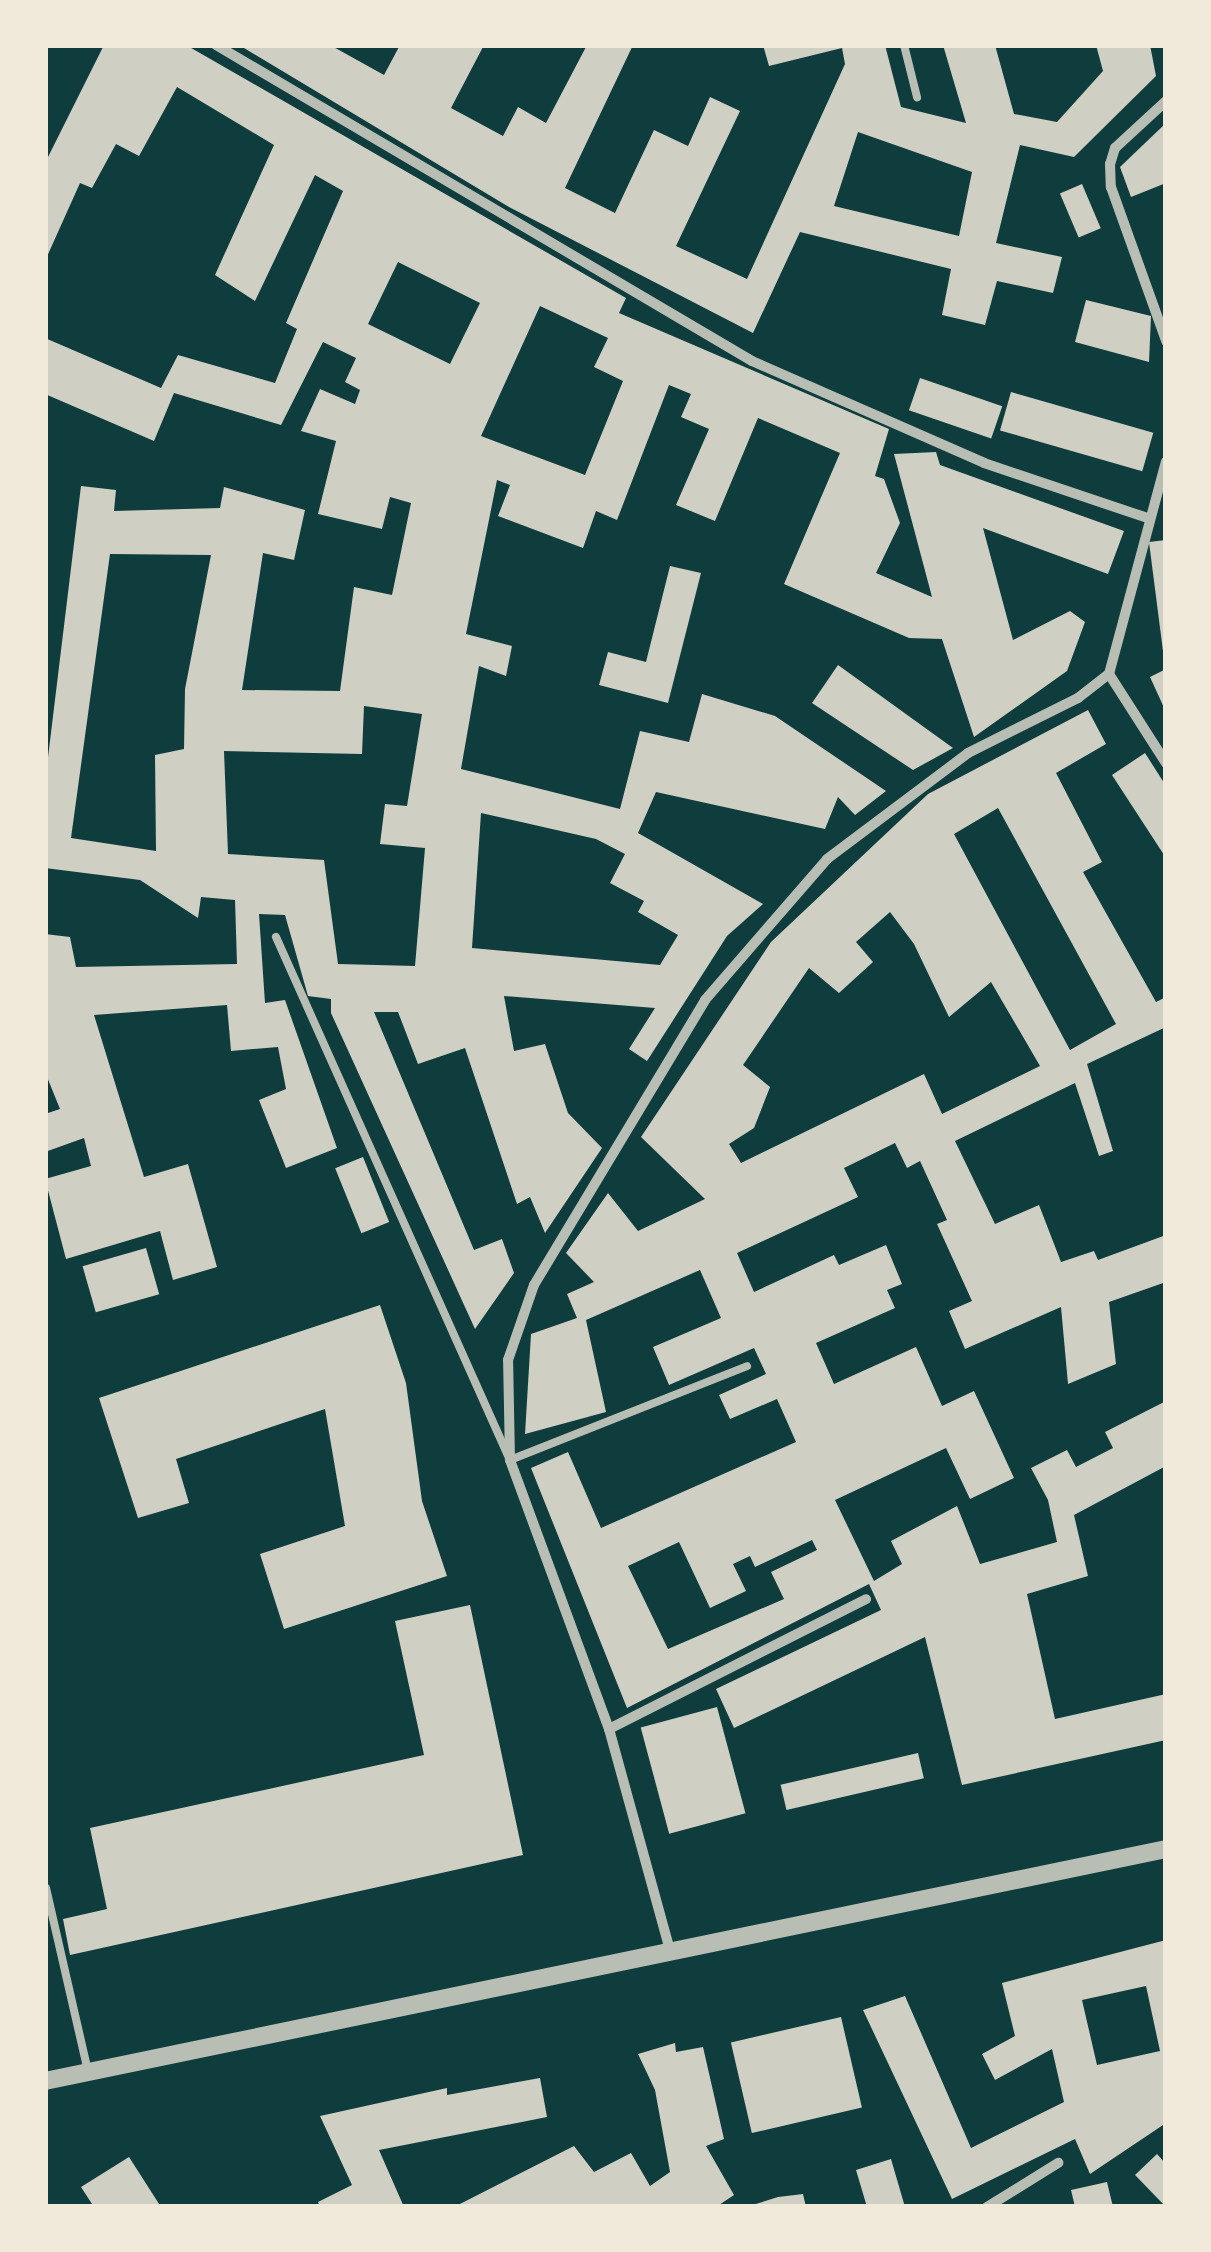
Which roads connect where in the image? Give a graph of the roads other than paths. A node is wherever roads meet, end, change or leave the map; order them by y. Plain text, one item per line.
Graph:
1 (216, 45) edge
2 (904, 45) edge
3 (917, 97) dead end
4 (1166, 101) edge
5 (1166, 341) edge
6 (1166, 462) edge
7 (1147, 518) junction
8 (1109, 674) junction
9 (1166, 762) edge
10 (276, 937) dead end
11 (746, 1366) dead end
12 (510, 1460) junction
13 (866, 1599) dead end
14 (609, 1729) junction
15 (1166, 1849) edge
16 (46, 1888) edge
17 (671, 1955) junction
18 (88, 2072) junction
19 (45, 2081) edge
20 (1058, 2163) dead end
21 (987, 2207) edge

1 - 7 street
2 - 3 lane
4 - 5 street
6 - 7 street
7 - 8 street
8 - 9 street
8 - 12 street
10 - 12 lane
11 - 12 lane
12 - 14 street
13 - 14 street
14 - 17 street
15 - 17 street
16 - 18 lane
17 - 18 street
18 - 19 street
20 - 21 street

